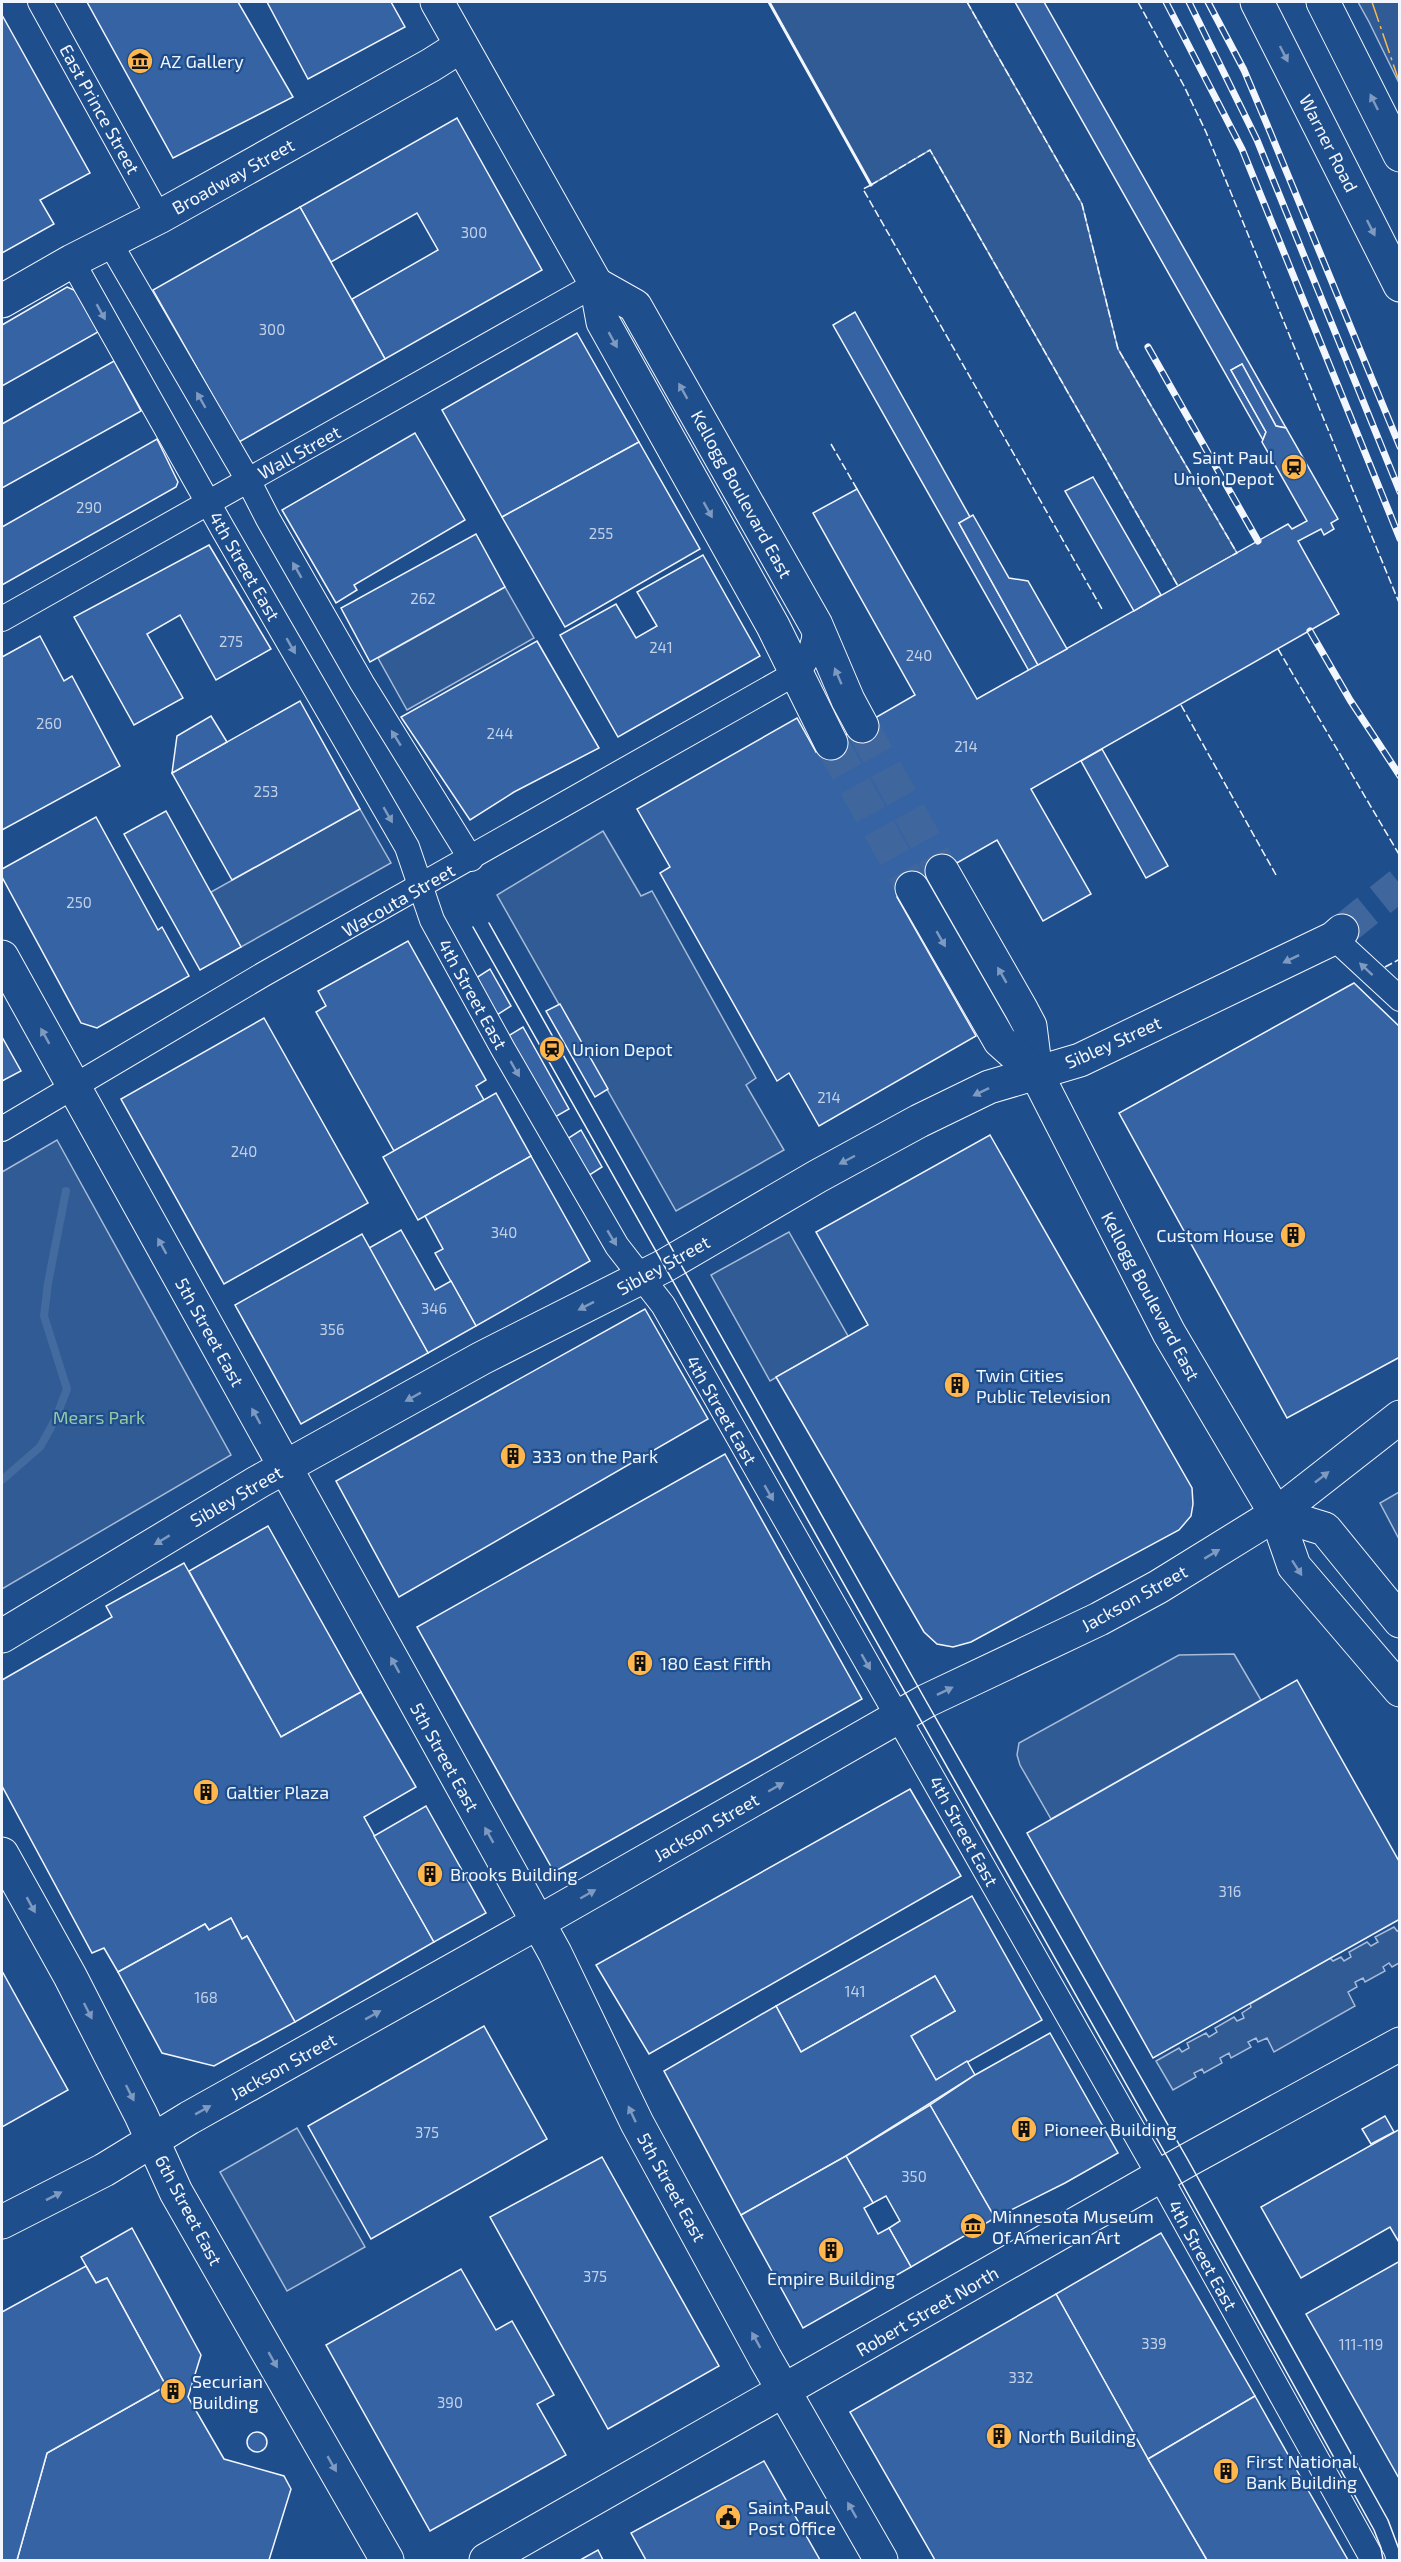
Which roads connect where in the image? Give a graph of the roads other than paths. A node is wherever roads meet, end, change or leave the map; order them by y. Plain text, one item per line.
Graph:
1 (40, 2) edge
2 (437, 2) edge
3 (1257, 2) edge
4 (1323, 2) edge
5 (461, 46) junction
6 (1400, 155) edge
7 (159, 217) junction
8 (110, 243) junction
9 (72, 261) junction
10 (596, 284) junction
11 (1400, 285) edge
12 (2, 301) edge
13 (248, 480) junction
14 (208, 502) junction
15 (2, 619) edge
16 (816, 625) junction
17 (796, 673) junction
18 (862, 726) tunnel mouth
19 (831, 743) tunnel mouth
20 (471, 859) junction
21 (942, 871) tunnel mouth
22 (421, 886) junction
23 (912, 888) tunnel mouth
24 (1338, 935) joint
25 (2, 957) edge
26 (1400, 999) edge
27 (1036, 1073) junction
28 (74, 1087) junction
29 (2, 1129) edge
30 (643, 1277) junction
31 (1400, 1417) edge
32 (285, 1468) junction
33 (1276, 1514) junction
34 (1400, 1621) edge
35 (2, 1636) edge
36 (1400, 1690) edge
37 (898, 1717) junction
38 (2, 1854) edge
39 (537, 1923) junction
40 (1400, 2044) edge
41 (153, 2141) junction
42 (1160, 2177) junction
43 (2, 2222) edge
44 (784, 2392) junction
45 (387, 2560) edge
46 (486, 2560) edge
47 (881, 2560) edge
48 (1373, 2560) edge

1 - 7 street, East Prince Street
2 - 5 main road, Kellogg Boulevard East
3 -> 11 main road, Warner Road
6 -> 4 main road
5 - 7 main road, Broadway Street
5 - 10 main road, Kellogg Boulevard East
7 - 8 main road, Broadway Street
8 - 9 main road, Broadway Street
13 -> 8 street
9 - 12 main road, Broadway Street
9 -> 14 street, 4th Street East
10 - 13 street, Wall Street
16 -> 10 main road, Kellogg Boulevard East
10 -> 17 main road, Kellogg Boulevard East
13 - 14 street, Wall Street
20 -> 13 street
14 - 15 street, Wall Street
14 -> 22 street, 4th Street East
16 - 17 street
18 -> 16 main road, Kellogg Boulevard East
17 - 19 main road, Kellogg Boulevard East
17 - 20 street, Wacouta Street
20 - 22 street, Wacouta Street
27 -> 21 main road, Kellogg Boulevard East
22 - 28 street, Wacouta Street
22 -> 30 street, 4th Street East
23 -> 27 main road, Kellogg Boulevard East
26 -> 24 street
24 -> 27 main road, Sibley Street
28 -> 25 main road, 5th Street East
27 -> 30 main road, Sibley Street
27 - 33 main road, Kellogg Boulevard East
28 - 29 street, Wacouta Street
32 -> 28 main road, 5th Street East
30 -> 32 main road, Sibley Street
30 -> 37 street, 4th Street East
33 -> 31 main road, Jackson Street
32 -> 35 main road, Sibley Street
39 -> 32 main road, 5th Street East
33 - 34 main road
33 -> 36 main road, Kellogg Boulevard East
37 -> 33 main road, Jackson Street
39 -> 37 main road, Jackson Street
37 - 42 street, 4th Street East
38 -> 41 main road, 6th Street East
41 -> 39 main road, Jackson Street
44 -> 39 main road, 5th Street East
40 - 42 main road, Robert Street North
43 -> 41 main road, Jackson Street
41 -> 45 main road, 6th Street East
42 - 44 main road, Robert Street North
42 - 48 street, 4th Street East
44 - 46 main road, Robert Street North
47 -> 44 main road, 5th Street East

